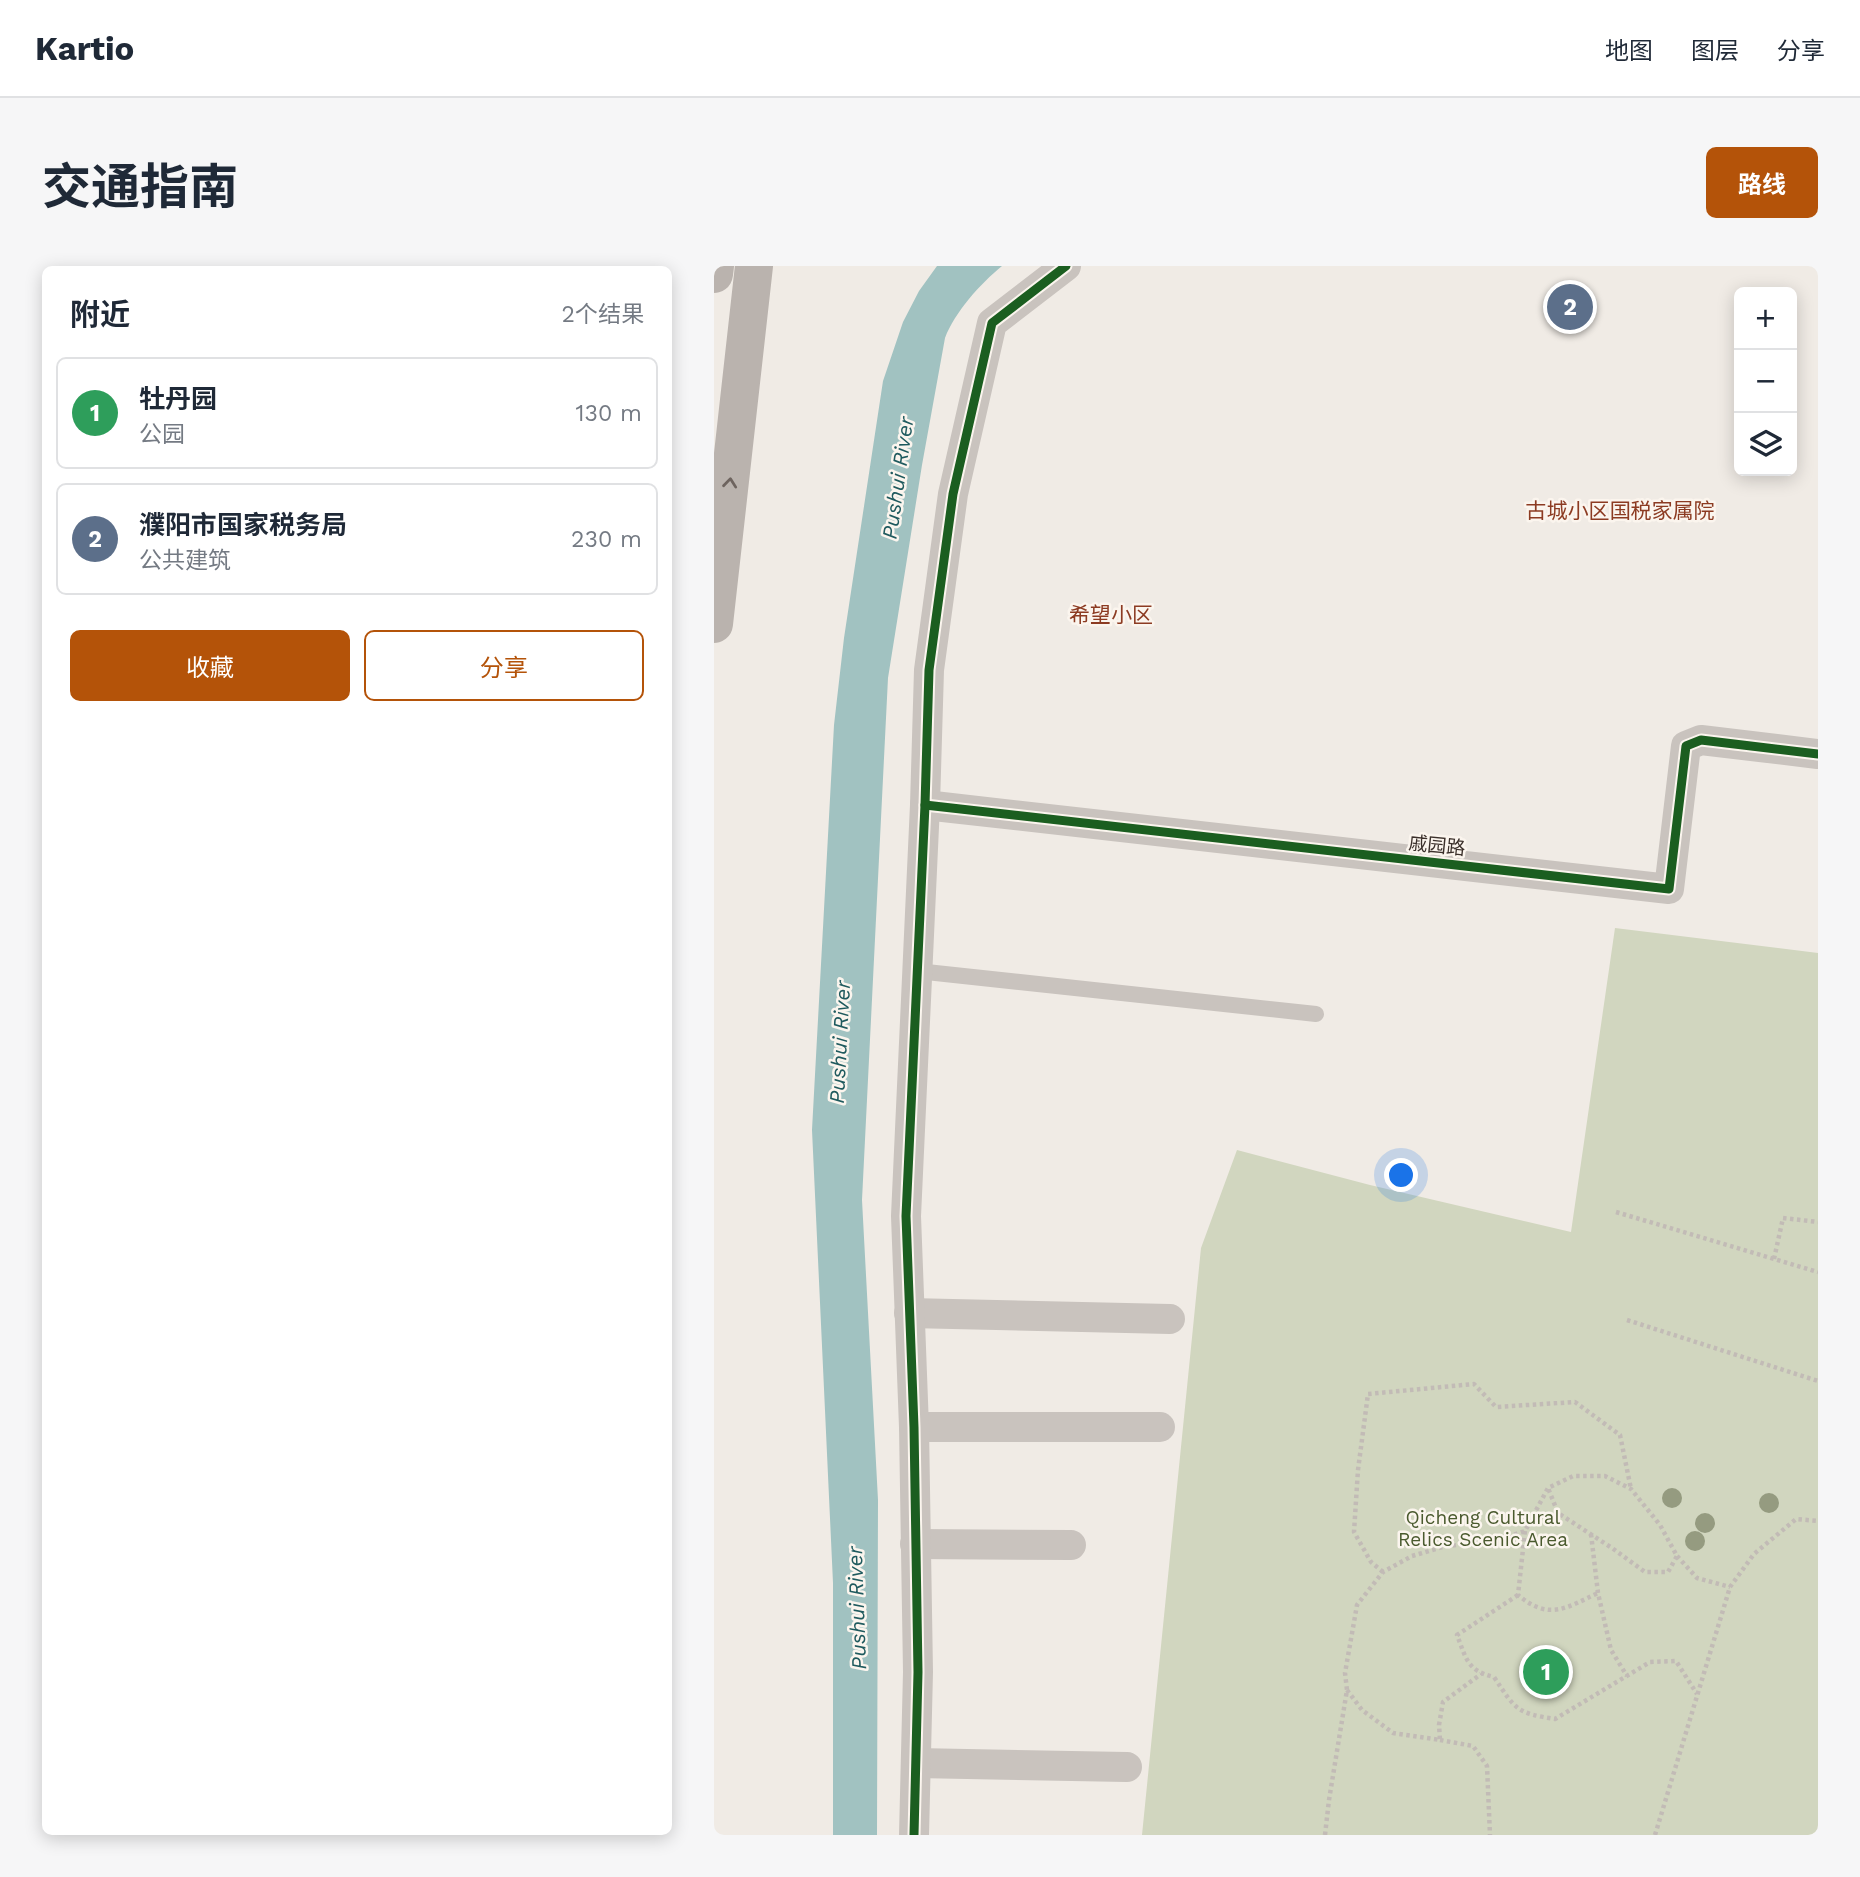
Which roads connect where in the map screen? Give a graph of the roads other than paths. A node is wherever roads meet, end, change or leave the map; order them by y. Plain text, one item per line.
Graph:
1 (715, 266) edge
2 (754, 266) edge
3 (1066, 266) edge
4 (714, 274) edge
5 (714, 624) edge
6 (1818, 754) edge
7 (925, 805) junction
8 (917, 971) junction
9 (1316, 1014) dead end
10 (909, 1313) junction
11 (1170, 1319) dead end
12 (914, 1427) junction
13 (1160, 1427) dead end
14 (915, 1544) junction
15 (1071, 1545) dead end
16 (916, 1763) junction
17 (1127, 1767) dead end
18 (914, 1835) edge

1 - 4 main road
5 -> 2 main road
3 - 7 street
6 - 7 street, 戚园路
7 - 8 street
8 - 9 lane
8 - 10 street
10 - 11 street
10 - 12 street
12 - 13 street
12 - 14 street
14 - 15 street
14 - 16 street
16 - 17 street
16 - 18 street

